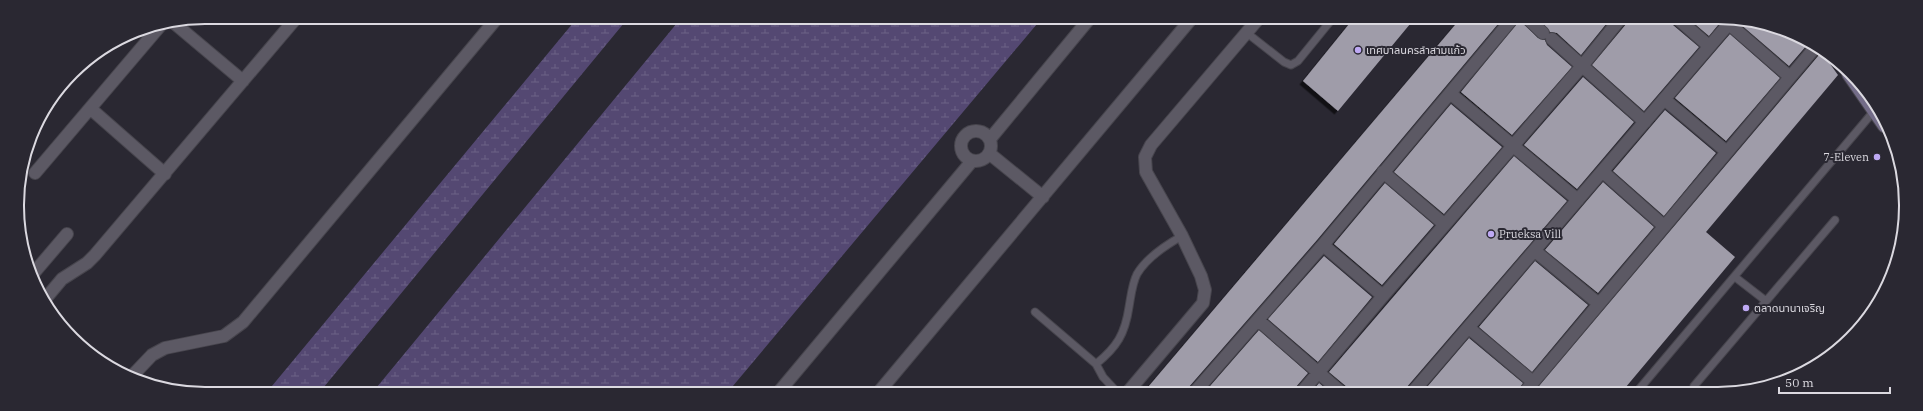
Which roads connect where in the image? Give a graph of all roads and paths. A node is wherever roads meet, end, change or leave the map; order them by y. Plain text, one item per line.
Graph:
1 (291, 24) edge
2 (492, 24) edge
3 (1085, 24) edge
4 (1187, 24) edge
5 (1254, 24) edge
6 (1328, 24) edge
7 (1508, 24) edge
8 (1534, 24) edge
9 (1616, 24) edge
10 (1685, 24) edge
11 (1728, 24) edge
12 (1735, 25) edge
13 (178, 26) edge
14 (156, 31) edge
15 (1247, 33) junction
16 (1709, 46) junction
17 (1812, 51) edge
18 (1582, 66) junction
19 (1790, 77) junction
20 (243, 81) junction
21 (1451, 94) junction
22 (1664, 99) junction
23 (91, 109) junction
24 (1873, 112) edge
25 (1645, 122) junction
26 (990, 139) junction
27 (1512, 146) junction
28 (1727, 152) junction
29 (990, 154) junction
30 (972, 161) junction
31 (35, 172) dead end
32 (1383, 172) junction
33 (1603, 172) junction
34 (165, 174) junction
35 (1043, 197) junction
36 (1578, 200) junction
37 (1835, 220) dead end
38 (1444, 224) junction
39 (1664, 226) junction
40 (67, 234) dead end
41 (1182, 236) junction
42 (1323, 245) junction
43 (1535, 251) junction
44 (36, 270) edge
45 (1735, 277) junction
46 (48, 296) edge
47 (1382, 296) junction
48 (1766, 301) junction
49 (1599, 304) junction
50 (1035, 312) dead end
51 (1258, 320) junction
52 (1469, 328) junction
53 (1096, 364) junction
54 (1319, 372) junction
55 (135, 373) edge
56 (1533, 382) junction
57 (1694, 386) dead end
58 (783, 387) edge
59 (883, 387) edge
60 (1112, 387) edge
61 (1132, 387) edge
62 (1199, 387) edge
63 (1306, 387) edge
64 (1335, 387) edge
65 (1417, 387) edge
66 (1529, 387) edge
67 (1641, 387) edge

1 - 20 street
2 - 55 street
3 - 26 street
4 - 35 street
5 - 15 street
6 - 15 lane
7 - 21 street
8 - 18 street
9 - 18 street
10 - 16 street
11 - 16 street
12 - 19 street
13 - 20 street
14 - 23 street
15 - 41 street
16 - 22 street
17 - 19 street
18 - 25 street
18 - 27 street
19 - 28 street
20 - 34 street
21 - 27 street
21 - 32 street
22 - 25 street
22 - 28 street
23 - 31 street
23 - 34 street
24 - 45 lane
25 - 33 street
26 - 29 street
26 - 30 street
27 - 36 street
27 - 38 street
28 - 39 street
29 - 30 street
29 - 35 street
30 - 58 street
32 - 38 street
32 - 42 street
33 - 36 street
33 - 39 street
34 - 46 street
35 - 59 street
36 - 43 street
37 - 48 lane
38 - 47 street
39 - 49 street
40 - 44 street
41 - 53 lane
41 - 61 street
42 - 47 street
42 - 51 street
43 - 49 street
43 - 52 street
45 - 48 lane
45 - 67 lane
47 - 54 street
48 - 57 lane
49 - 56 street
50 - 53 lane
51 - 54 street
51 - 62 street
52 - 56 street
52 - 65 street
53 - 60 lane
54 - 63 street
54 - 64 street
56 - 66 street

